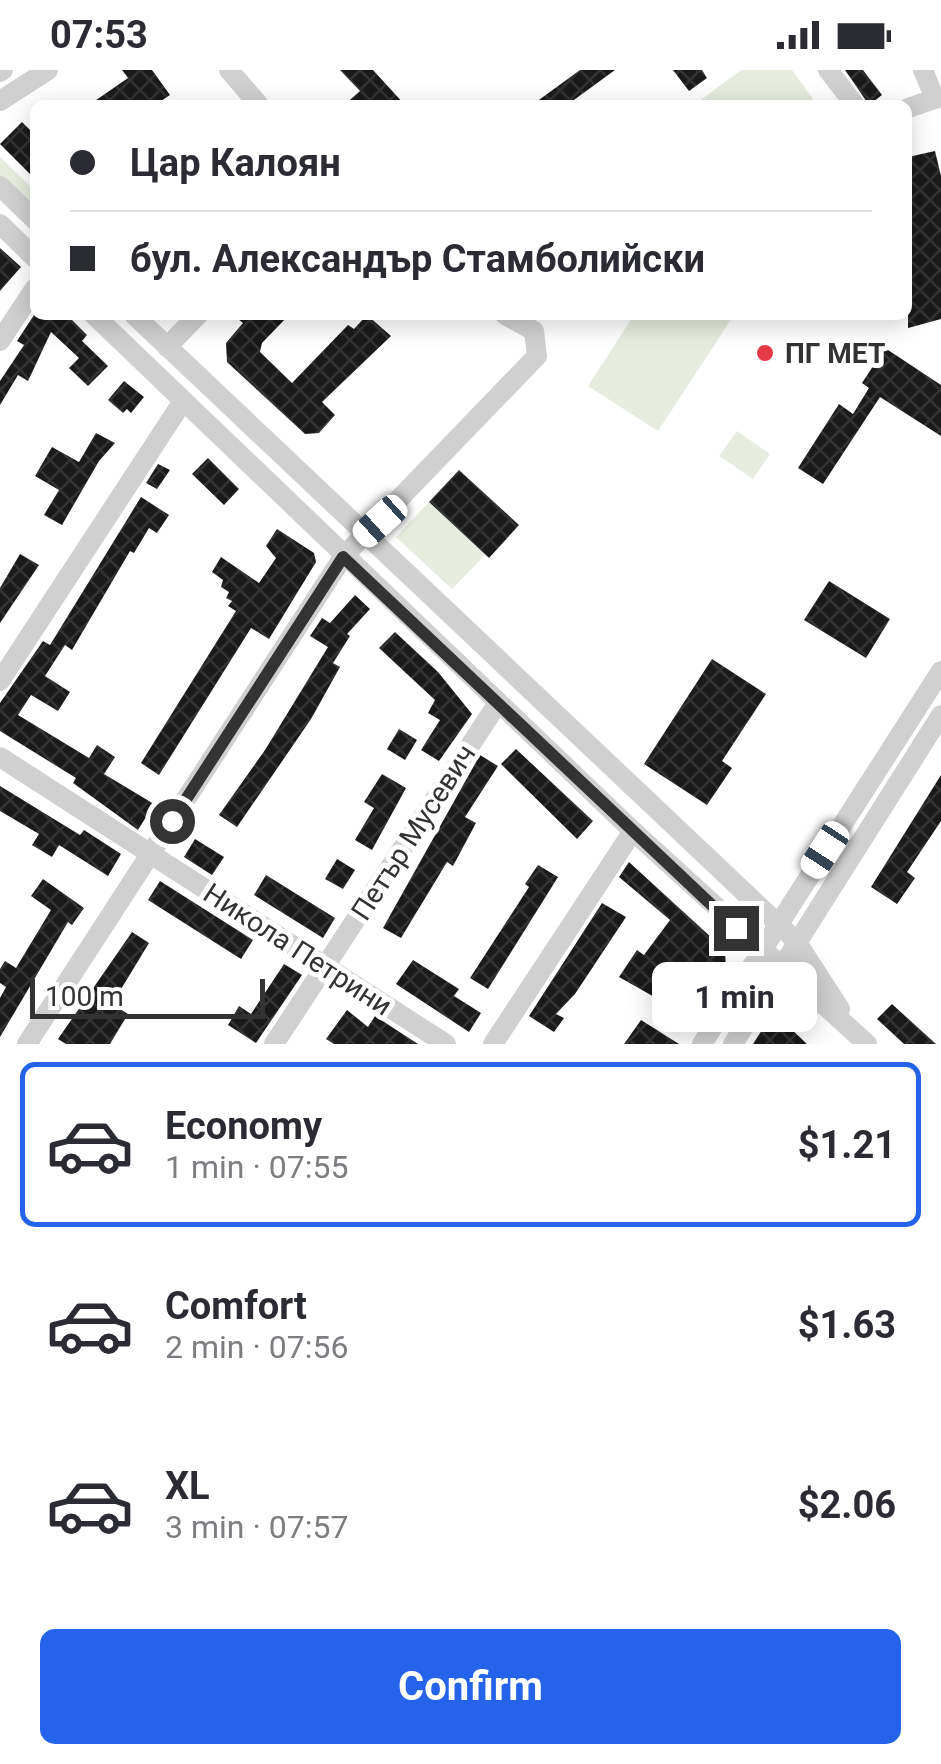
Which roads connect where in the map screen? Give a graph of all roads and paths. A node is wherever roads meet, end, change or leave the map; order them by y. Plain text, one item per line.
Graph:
1 (48, 70) edge
2 (229, 70) edge
3 (828, 70) edge
4 (922, 70) edge
5 (938, 98) edge
6 (256, 100) edge
7 (850, 100) edge
8 (0, 101) edge
9 (912, 107) edge
10 (0, 186) edge
11 (30, 215) edge
12 (0, 224) edge
13 (30, 253) edge
14 (30, 295) edge
15 (99, 320) edge
16 (139, 320) edge
17 (193, 320) edge
18 (514, 320) edge
19 (0, 341) edge
20 (167, 347) junction
21 (183, 401) junction
22 (363, 536) junction
23 (343, 557) junction
24 (941, 671) edge
25 (0, 681) edge
26 (492, 712) junction
27 (941, 715) edge
28 (0, 756) edge
29 (628, 838) junction
30 (151, 854) junction
31 (778, 924) junction
32 (796, 941) junction
33 (761, 952) junction
34 (325, 966) junction
35 (780, 968) junction
36 (852, 1028) junction
37 (27, 1044) edge
38 (274, 1044) edge
39 (446, 1044) edge
40 (493, 1044) edge
41 (702, 1044) edge
42 (733, 1044) edge
43 (867, 1044) edge

1 - 8 street
2 - 6 street
3 - 7 street
4 - 5 street
5 - 9 street
10 - 11 street
12 - 13 street
14 - 19 street
15 - 21 street
16 - 20 street
17 - 20 street
18 - 22 street
20 - 22 street
21 - 23 street
21 - 25 street
22 - 23 street
22 - 31 street
23 - 26 street
23 - 30 street
24 - 31 street
26 - 29 street
26 - 34 street, Петър Мусевич
27 - 32 street
28 - 30 street, Никола Петрини
29 - 33 street
29 - 40 street
30 - 34 street, Никола Петрини
30 - 37 street
31 - 32 street
31 - 33 street
32 - 35 street
32 - 36 street
33 - 35 street
33 - 41 street
34 - 38 street, Петър Мусевич
34 - 39 street, Никола Петрини
35 - 36 street
35 - 42 street
36 - 43 street

